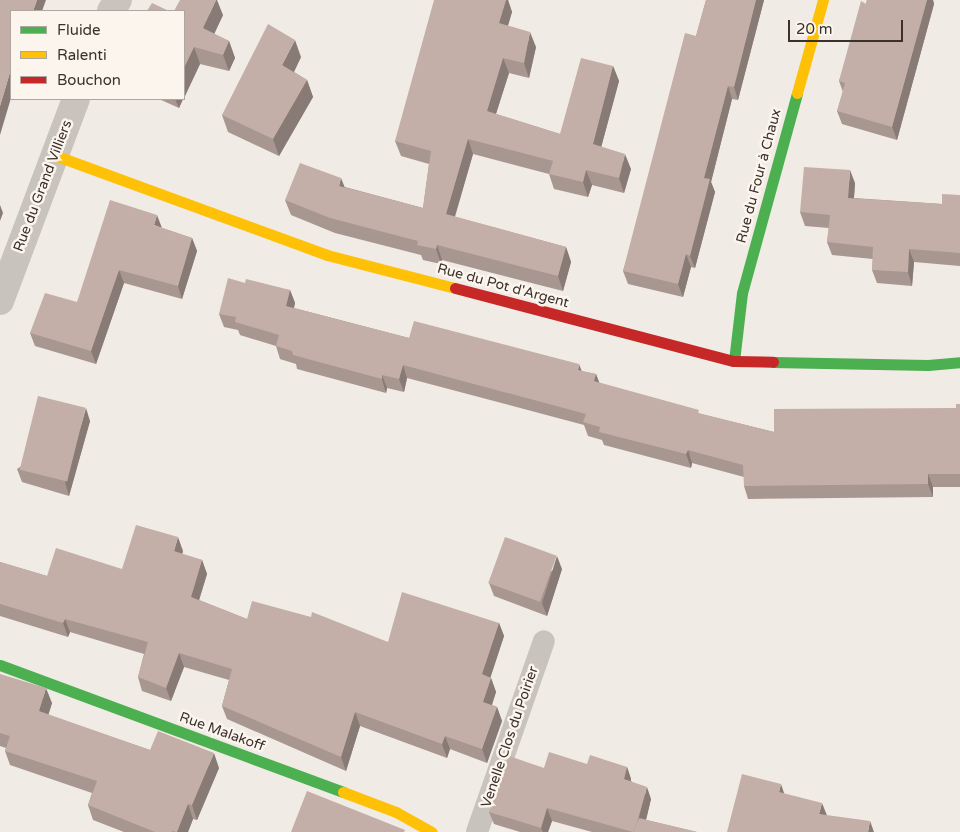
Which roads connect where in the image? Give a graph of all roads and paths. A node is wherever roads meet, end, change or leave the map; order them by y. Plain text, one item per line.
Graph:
1 (823, 0) edge
2 (76, 100) edge
3 (54, 155) junction
4 (0, 301) edge
5 (734, 362) junction
6 (960, 362) edge
7 (544, 641) dead end
8 (0, 665) edge
9 (432, 832) edge
10 (477, 832) edge

1 - 5 street, Rue du Four à Chaux
2 - 3 street, Rue du Grand Villiers
3 - 4 street, Rue du Grand Villiers
3 - 5 street, Rue du Pot d'Argent
5 - 6 street, Rue du Pot d'Argent
7 - 10 lane, Venelle Clos du Poirier
8 - 9 street, Rue Malakoff

